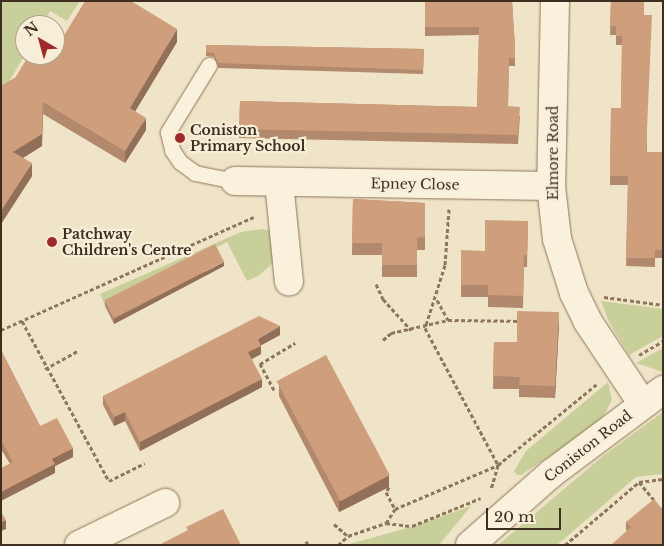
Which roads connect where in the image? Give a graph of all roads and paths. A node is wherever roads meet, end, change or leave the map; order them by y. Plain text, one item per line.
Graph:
1 (555, 1) edge
2 (209, 65) dead end
3 (235, 180) joint
4 (450, 185) junction
5 (551, 186) junction
6 (280, 194) junction
7 (288, 282) dead end
8 (376, 284) dead end
9 (574, 293) junction
10 (436, 299) junction
11 (663, 305) edge
12 (448, 320) junction
13 (22, 321) junction
14 (523, 321) edge
15 (425, 328) junction
16 (1, 330) edge
17 (411, 330) junction
18 (383, 340) dead end
19 (663, 342) edge
20 (295, 343) dead end
21 (78, 351) dead end
22 (618, 367) junction
23 (46, 369) junction
24 (274, 390) dead end
25 (652, 396) edge
26 (145, 463) dead end
27 (498, 465) junction
28 (663, 479) edge
29 (639, 482) junction
30 (389, 487) edge
31 (165, 503) dead end
32 (395, 509) junction
33 (663, 510) edge
34 (386, 523) junction
35 (334, 524) dead end
36 (348, 536) junction
37 (79, 545) edge
38 (338, 545) edge
39 (470, 545) edge
40 (565, 545) edge

1 - 5 street, Elmore Road
2 - 3 lane
3 - 6 street, Epney Close
4 - 5 street, Epney Close
4 - 6 street, Epney Close
4 - 10 path
5 - 9 street, Elmore Road
6 - 7 street
6 - 13 path
8 - 17 path
9 - 11 path
9 - 22 street, Elmore Road
10 - 12 path
10 - 15 path
12 - 14 path
12 - 15 path
13 - 16 path
13 - 23 path
15 - 17 path
15 - 27 path
17 - 18 path
19 - 22 path
20 - 24 path
21 - 23 path
22 - 25 street, Elmore Road
22 - 27 path
23 - 26 path
25 - 39 street, Coniston Road
27 - 32 path
27 - 34 path
28 - 29 path
29 - 33 path
29 - 40 path
30 - 32 path
31 - 37 street
32 - 34 path
34 - 36 path
35 - 36 path
36 - 38 path

